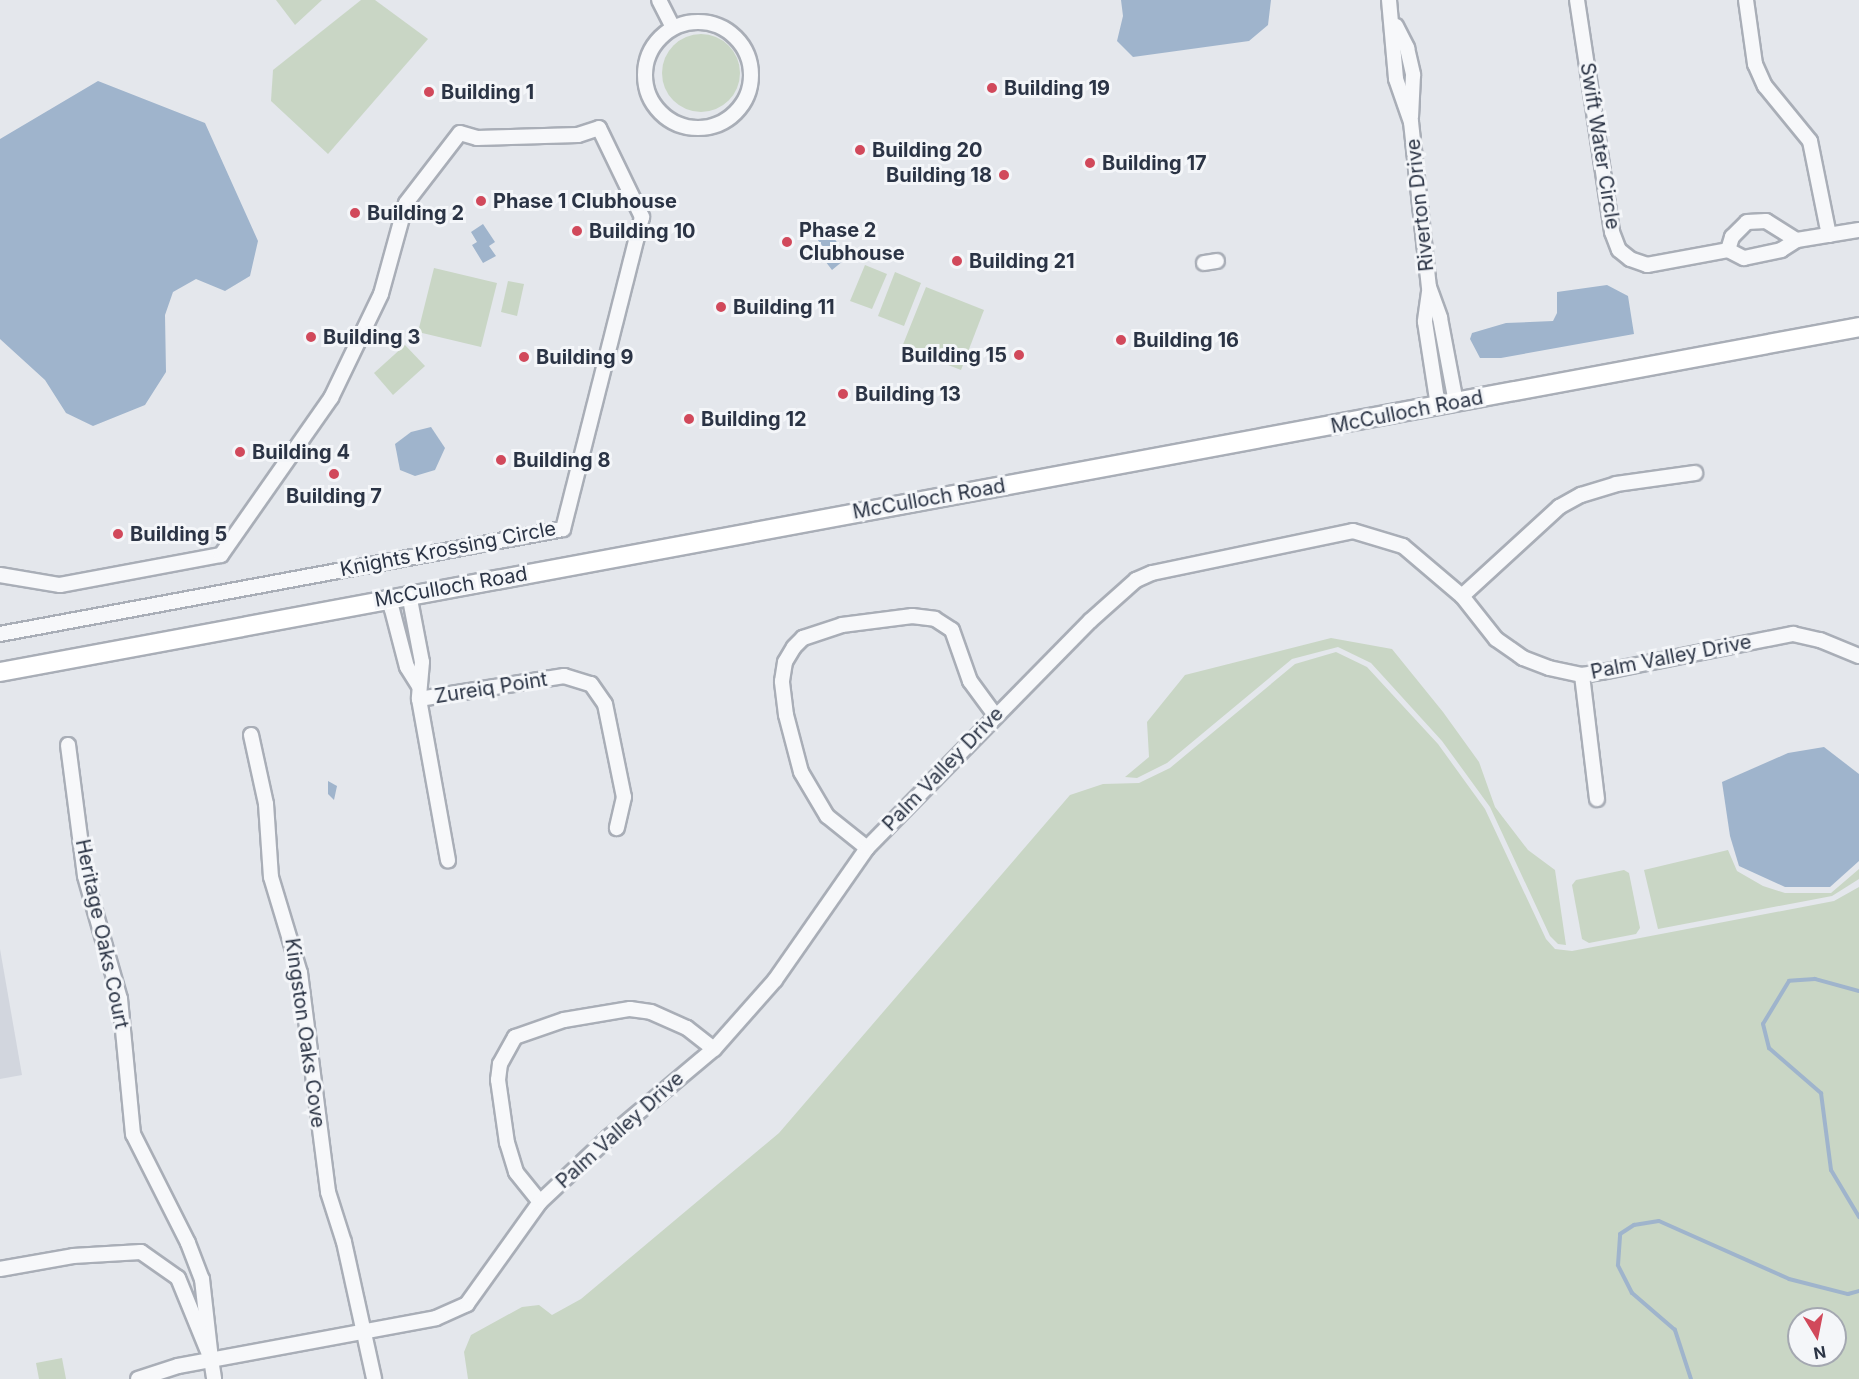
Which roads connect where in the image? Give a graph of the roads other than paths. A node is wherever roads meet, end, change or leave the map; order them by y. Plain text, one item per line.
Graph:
1 (659, 0) edge
2 (1389, 0) edge
3 (1577, 0) edge
4 (1746, 0) edge
5 (673, 28) junction
6 (1859, 230) edge
7 (1829, 235) junction
8 (1797, 240) junction
9 (1728, 250) junction
10 (1859, 327) edge
11 (1447, 405) junction
12 (1695, 473) dead end
13 (0, 575) edge
14 (409, 594) junction
15 (1462, 596) junction
16 (390, 598) junction
17 (0, 634) edge
18 (418, 642) junction
19 (402, 645) junction
20 (1859, 656) edge
21 (0, 672) edge
22 (1582, 675) junction
23 (419, 693) junction
24 (995, 715) junction
25 (251, 735) dead end
26 (68, 745) dead end
27 (1597, 799) dead end
28 (617, 828) dead end
29 (867, 848) junction
30 (448, 860) dead end
31 (714, 1049) junction
32 (540, 1202) junction
33 (0, 1269) edge
34 (363, 1332) junction
35 (211, 1359) junction
36 (138, 1379) edge
37 (214, 1379) edge
38 (374, 1379) edge

1 - 5 street
2 - 11 street, Riverton Drive
3 - 9 street, Swift Water Circle
4 - 7 street
5 - 5 street
6 - 7 street, Swift Water Circle
7 - 8 street, Swift Water Circle
8 - 9 street, Swift Water Circle
8 - 9 street
10 - 11 street, McCulloch Road
11 - 14 street, McCulloch Road
12 - 15 street
13 - 17 street, Knights Krossing Circle
14 - 16 street, McCulloch Road
14 - 18 street
15 - 22 street, Palm Valley Drive
15 - 24 street, Palm Valley Drive
16 - 19 street
16 - 21 street, McCulloch Road
18 - 19 street
18 - 23 street
19 - 23 street
20 - 22 street, Palm Valley Drive
22 - 27 street
23 - 28 street, Zureiq Point
23 - 30 street
24 - 29 street, Palm Valley Drive
24 - 29 street
25 - 34 street, Kingston Oaks Cove
26 - 35 street, Heritage Oaks Court
29 - 31 street, Palm Valley Drive
31 - 32 street, Palm Valley Drive
31 - 32 street
32 - 34 street, Palm Valley Drive
33 - 35 street
34 - 35 street, Palm Valley Drive
34 - 38 street, Kingston Oaks Cove
35 - 36 street, Palm Valley Drive
35 - 37 street

